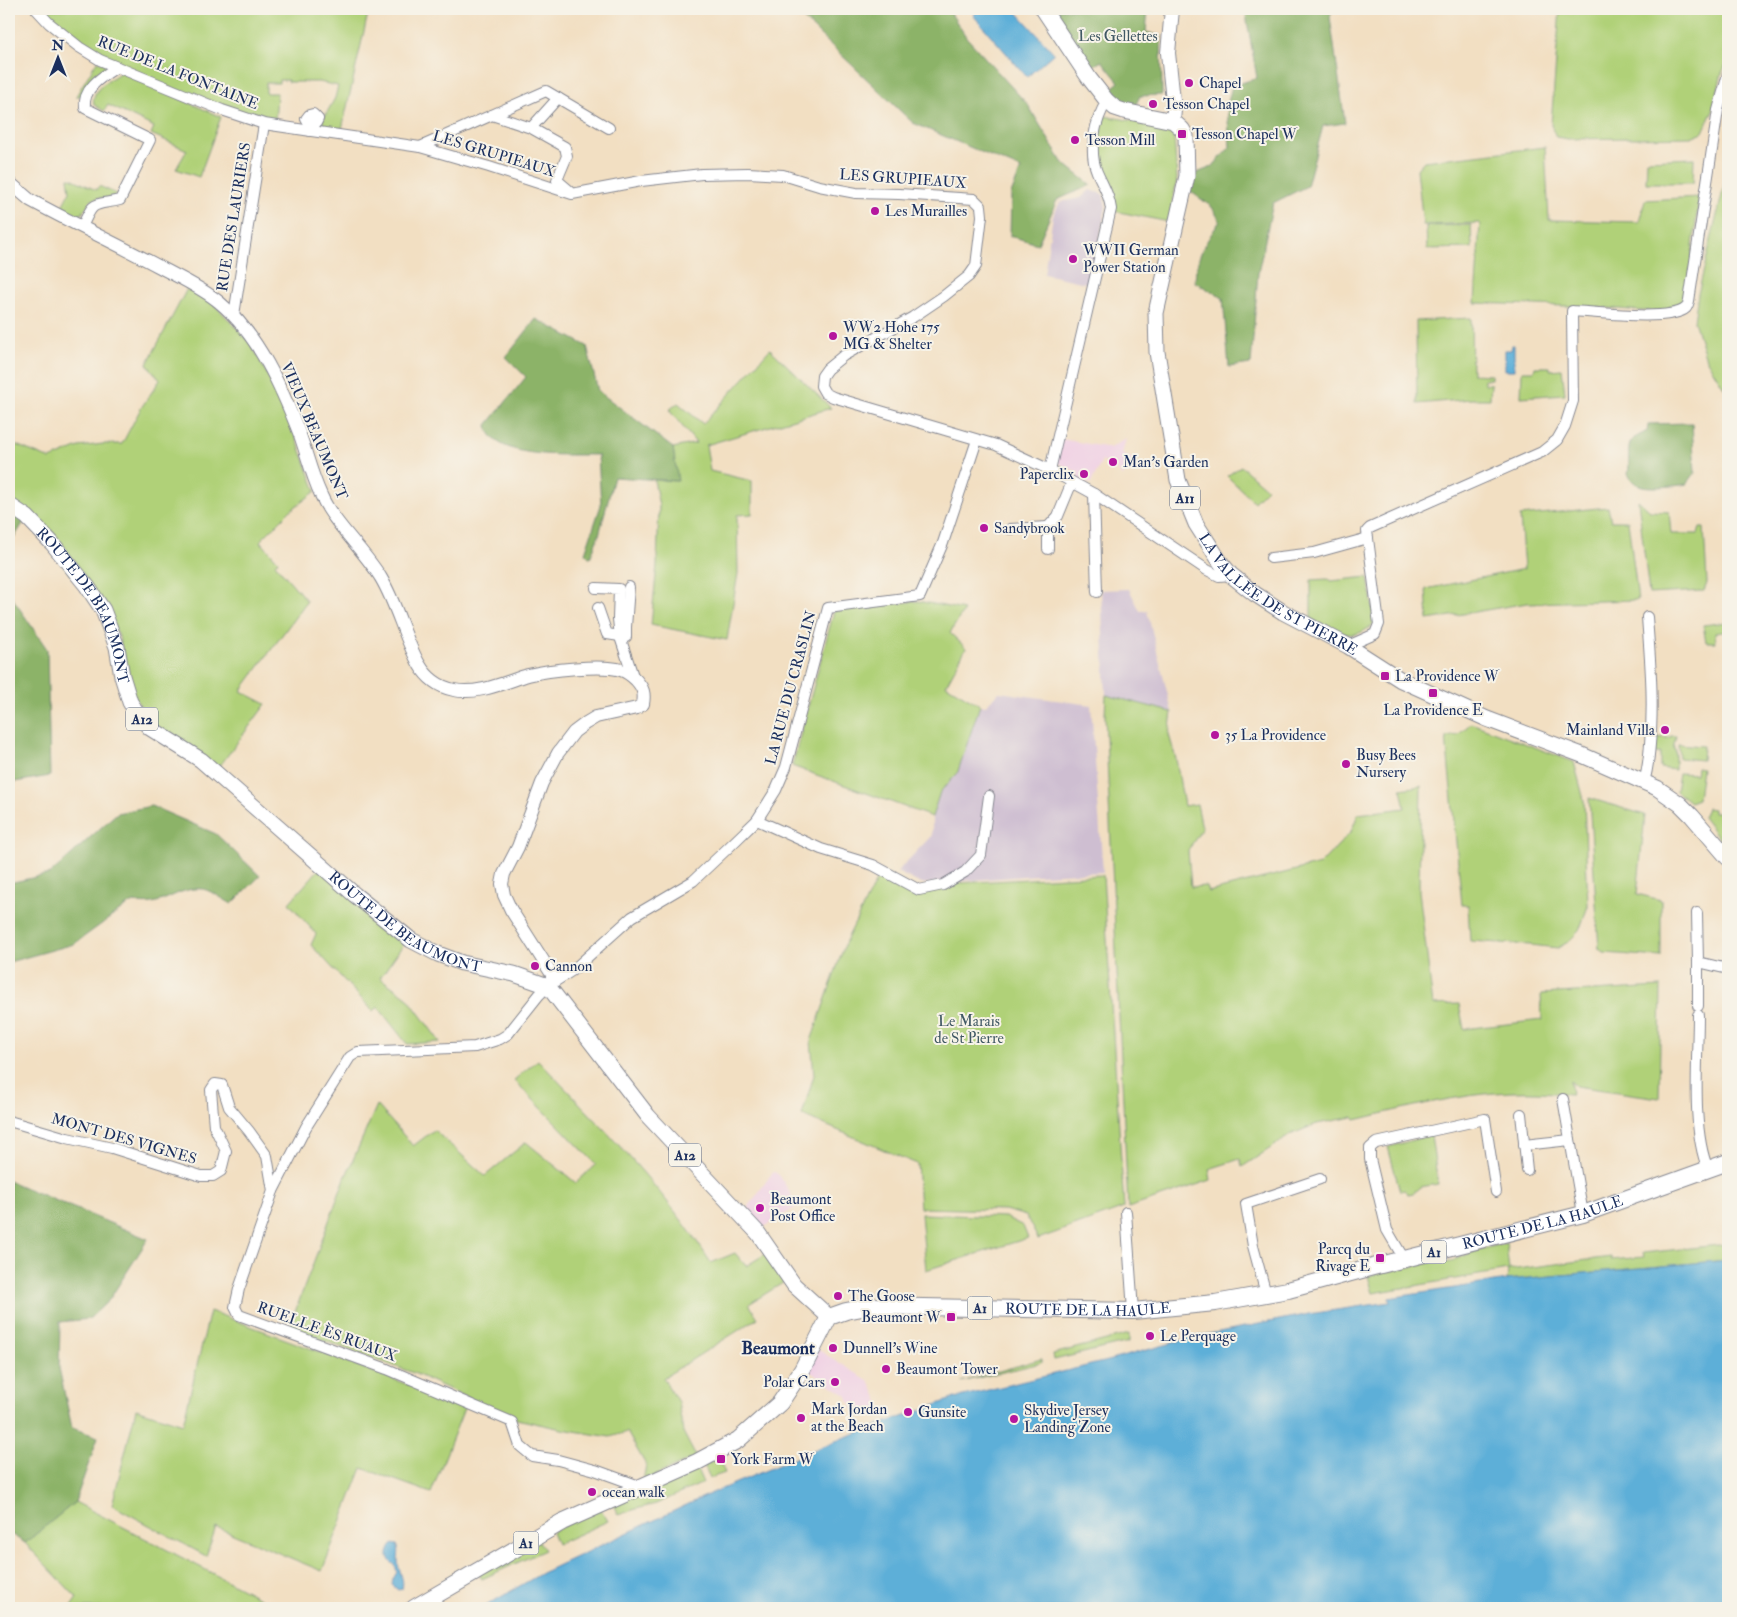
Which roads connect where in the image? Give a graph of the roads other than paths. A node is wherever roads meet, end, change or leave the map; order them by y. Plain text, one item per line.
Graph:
1 (36, 9) edge
2 (1043, 9) edge
3 (1172, 9) edge
4 (117, 67) junction
5 (1728, 74) edge
6 (558, 98) junction
7 (1107, 102) junction
8 (492, 115) junction
9 (1173, 121) junction
10 (264, 124) junction
11 (531, 128) junction
12 (609, 128) dead end
13 (420, 147) junction
14 (9, 182) edge
15 (572, 194) junction
16 (82, 227) junction
17 (234, 315) junction
18 (976, 440) junction
19 (1050, 470) junction
20 (1072, 482) junction
21 (1094, 494) junction
22 (9, 505) edge
23 (1048, 527) junction
24 (1010, 529) dead end
25 (1368, 538) junction
26 (1048, 549) dead end
27 (1271, 558) dead end
28 (1232, 575) junction
29 (629, 587) dead end
30 (596, 588) dead end
31 (1096, 592) dead end
32 (598, 608) dead end
33 (1647, 617) dead end
34 (620, 637) junction
35 (1348, 646) junction
36 (633, 676) junction
37 (1644, 782) junction
38 (989, 796) dead end
39 (757, 820) junction
40 (1728, 858) edge
41 (1697, 913) dead end
42 (1698, 962) junction
43 (1728, 969) edge
44 (548, 986) junction
45 (1563, 1099) dead end
46 (1521, 1114) dead end
47 (9, 1121) edge
48 (1570, 1140) junction
49 (1524, 1145) junction
50 (1728, 1162) edge
51 (1708, 1169) junction
52 (1526, 1170) dead end
53 (1320, 1179) dead end
54 (273, 1190) junction
55 (1496, 1192) dead end
56 (1126, 1212) dead end
57 (1583, 1214) junction
58 (1404, 1260) junction
59 (1266, 1294) junction
60 (1132, 1311) junction
61 (829, 1318) junction
62 (642, 1487) junction
63 (414, 1608) edge

1 - 4 street, RUE DE LA FONTAINE
2 - 7 main road
3 - 9 main road
4 - 10 street, RUE DE LA FONTAINE
4 - 16 street
5 - 25 street
6 - 8 street
6 - 11 street
6 - 12 street
7 - 9 main road
7 - 19 street
8 - 11 street
8 - 13 street
9 - 28 main road, LA VALLÉE DE ST PIERRE / A11
10 - 13 street, LES GRUPIEAUX
10 - 17 street, RUE DES LAURIERS
11 - 15 street
13 - 15 street, LES GRUPIEAUX
14 - 16 street, VIEUX BEAUMONT
15 - 18 street, LES GRUPIEAUX
16 - 17 street, VIEUX BEAUMONT
17 - 36 street, VIEUX BEAUMONT
18 - 19 street, LES GRUPIEAUX
18 - 39 street, LA RUE DU CRASLIN
19 - 20 street, LES GRUPIEAUX
20 - 21 street, LES GRUPIEAUX
20 - 23 street
21 - 28 street, LES GRUPIEAUX
21 - 31 street
22 - 44 main road, ROUTE DE BEAUMONT / A12
23 - 24 street
23 - 26 street
25 - 27 street
25 - 35 street
28 - 35 main road, LA VALLÉE DE ST PIERRE / A11
29 - 34 street
30 - 34 street
32 - 34 street
33 - 37 street
34 - 36 street
35 - 37 main road, LA VALLÉE DE ST PIERRE / A11
36 - 44 street
37 - 40 main road, LA VALLÉE DE ST PIERRE / A11
38 - 39 street
39 - 44 street, LA RUE DU CRASLIN
41 - 42 street
42 - 43 street
42 - 51 street
44 - 54 street, RUELLE ÈS RUAUX
44 - 61 main road, A12
45 - 48 street
46 - 49 street
47 - 54 street, MONT DES VIGNES
48 - 49 street
48 - 57 street
49 - 52 street
50 - 51 highway, ROUTE DE LA HAULE / A1
51 - 57 highway, ROUTE DE LA HAULE / A1
53 - 59 street
54 - 62 street, RUELLE ÈS RUAUX
55 - 58 street
56 - 60 street
57 - 58 highway, ROUTE DE LA HAULE / A1
58 - 59 highway, ROUTE DE LA HAULE / A1
59 - 60 highway, ROUTE DE LA HAULE / A1
60 - 61 highway, ROUTE DE LA HAULE / A1
61 - 62 highway, A1
62 - 63 highway, A1

